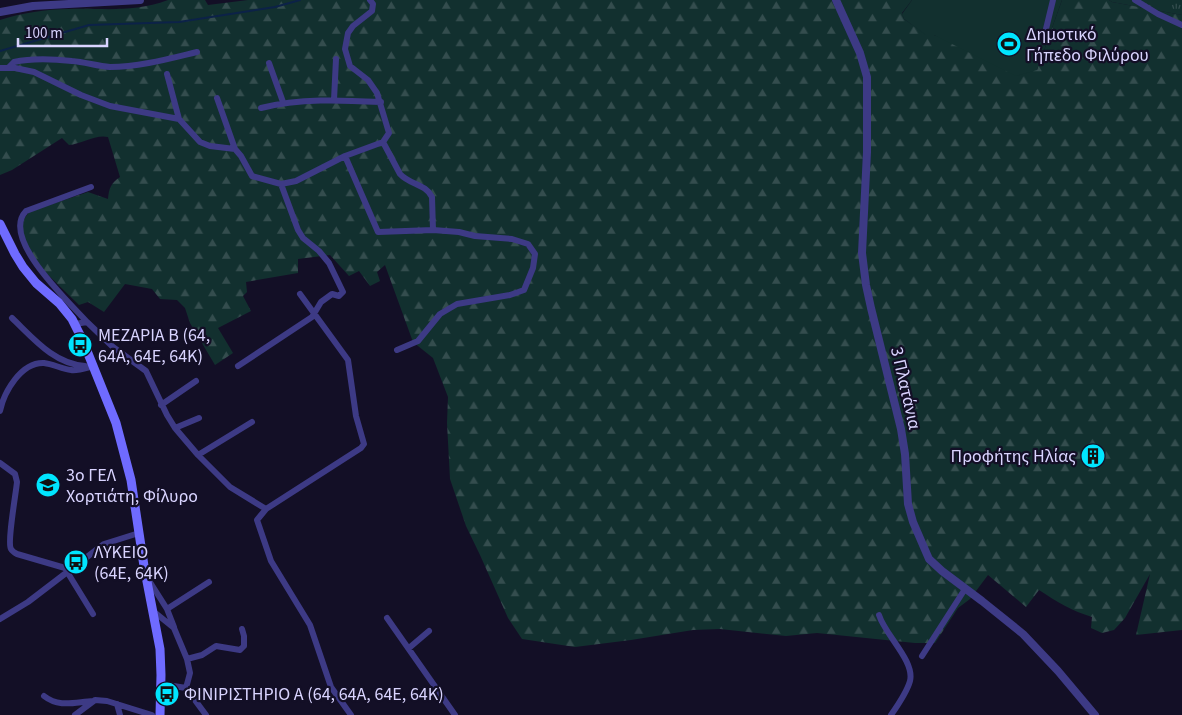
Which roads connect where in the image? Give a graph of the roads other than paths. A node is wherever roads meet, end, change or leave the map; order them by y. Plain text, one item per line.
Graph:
1 (140, 0) edge
2 (370, 0) edge
3 (836, 0) edge
4 (1053, 0) edge
5 (1135, 0) edge
6 (0, 12) edge
7 (1182, 24) edge
8 (1045, 33) dead end
9 (197, 52) dead end
10 (336, 59) dead end
11 (269, 63) dead end
12 (9, 67) junction
13 (0, 68) edge
14 (166, 74) dead end
15 (217, 98) dead end
16 (334, 100) junction
17 (283, 102) junction
18 (381, 102) junction
19 (261, 108) dead end
20 (179, 119) junction
21 (383, 142) junction
22 (235, 149) junction
23 (345, 156) junction
24 (281, 184) junction
25 (91, 187) dead end
26 (0, 224) edge
27 (434, 230) junction
28 (300, 294) dead end
29 (314, 315) junction
30 (12, 318) dead end
31 (87, 322) junction
32 (75, 324) junction
33 (397, 350) dead end
34 (94, 366) junction
35 (238, 366) dead end
36 (196, 382) dead end
37 (161, 405) junction
38 (0, 411) edge
39 (199, 418) dead end
40 (252, 422) dead end
41 (175, 428) junction
42 (198, 455) junction
43 (0, 463) edge
44 (266, 509) junction
45 (139, 533) junction
46 (68, 570) junction
47 (146, 577) junction
48 (209, 582) dead end
49 (964, 589) junction
50 (167, 609) junction
51 (154, 611) junction
52 (93, 614) dead end
53 (879, 615) dead end
54 (387, 618) dead end
55 (0, 619) edge
56 (174, 628) junction
57 (242, 629) dead end
58 (429, 631) dead end
59 (409, 648) junction
60 (922, 656) dead end
61 (187, 659) junction
62 (161, 684) junction
63 (186, 688) junction
64 (44, 696) dead end
65 (95, 700) junction
66 (117, 704) junction
67 (75, 715) edge
68 (120, 715) edge
69 (152, 715) edge
70 (160, 715) edge
71 (206, 715) edge
72 (352, 715) edge
73 (455, 715) edge
74 (891, 715) edge
75 (1095, 715) edge

1 - 6 street
2 - 18 street
3 - 49 street, 3 Πλατάνια
4 - 8 street
5 - 7 street
9 - 12 street
10 - 16 street
11 - 17 street
12 - 13 street
12 - 20 street
14 - 20 street
15 - 22 street
16 - 17 street
16 - 18 street
17 - 19 street
18 - 21 street
20 - 22 street
21 - 23 street
21 - 27 street
22 - 24 street
23 - 24 street
23 - 27 street
24 - 29 street
25 - 31 street
26 - 32 main road
27 - 33 street
28 - 29 street
29 - 35 street
29 - 44 street
30 - 34 street
31 - 32 street
31 - 37 street
32 - 34 main road
34 - 38 street
34 - 45 main road
36 - 37 street
37 - 41 street
39 - 41 street
40 - 42 street
41 - 42 street
42 - 44 street
43 - 46 street
44 - 72 street
45 - 46 street
45 - 47 main road
46 - 52 street
46 - 55 street
47 - 50 street
47 - 51 main road
48 - 50 street
49 - 60 street
49 - 75 street, 3 Πλατάνια
50 - 56 street
51 - 56 street
51 - 62 main road
53 - 74 street
54 - 59 street
56 - 61 street
57 - 61 street
58 - 59 street
59 - 73 street
61 - 63 street
62 - 63 street
62 - 70 main road
63 - 71 street
64 - 65 street
65 - 66 street
65 - 67 street
66 - 68 street
66 - 69 street

